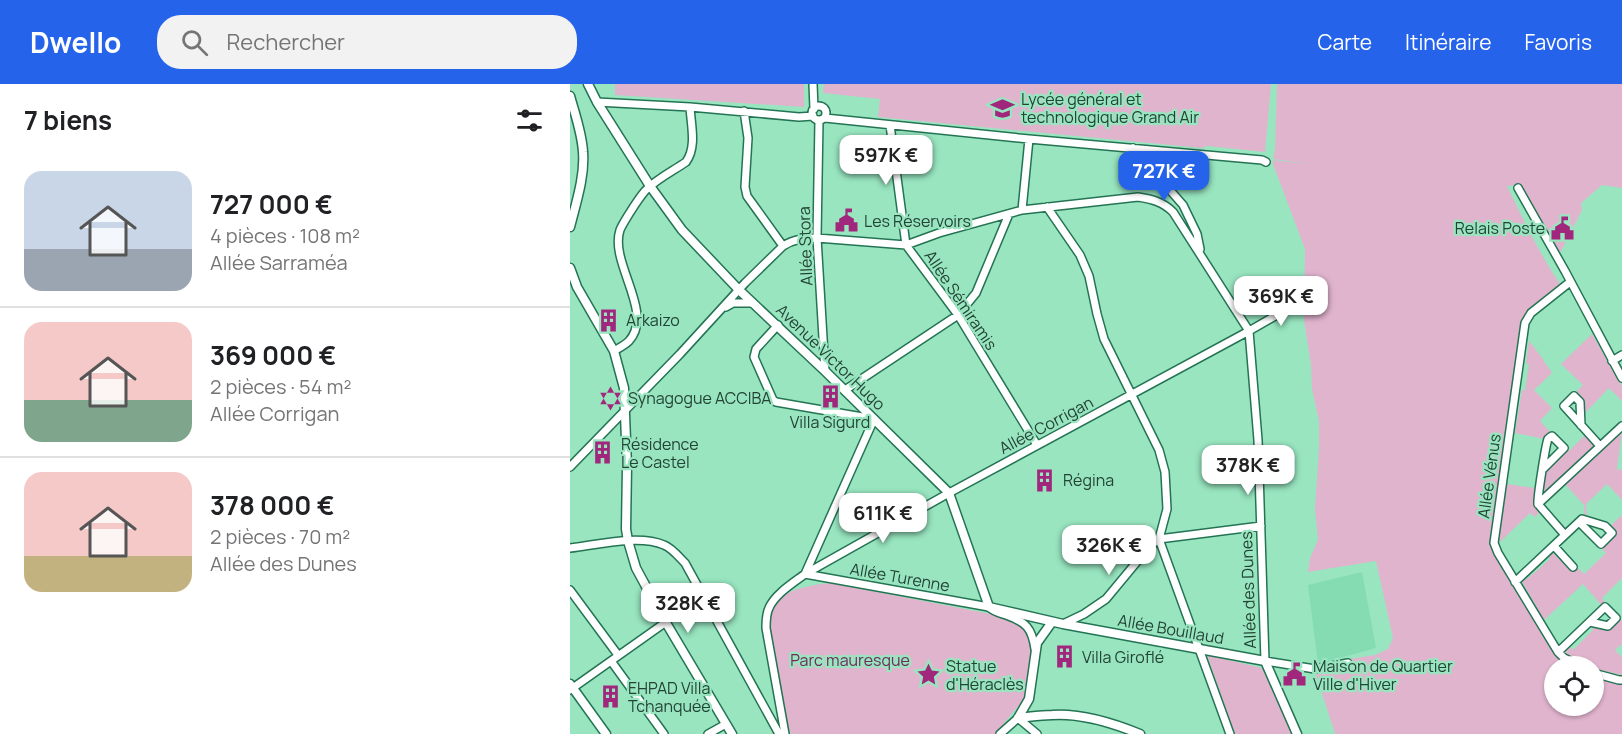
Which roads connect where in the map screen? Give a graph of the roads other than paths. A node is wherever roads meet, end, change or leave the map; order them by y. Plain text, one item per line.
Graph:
1 (588, 84) edge
2 (813, 84) edge
3 (570, 96) edge
4 (597, 102) junction
5 (690, 107) junction
6 (744, 111) junction
7 (818, 116) junction
8 (890, 125) junction
9 (1029, 139) junction
10 (1133, 148) junction
11 (1266, 162) dead end
12 (650, 186) junction
13 (1518, 188) dead end
14 (1047, 207) junction
15 (1022, 210) junction
16 (1009, 214) junction
17 (570, 227) edge
18 (817, 238) junction
19 (906, 245) junction
20 (783, 246) junction
21 (1201, 254) junction
22 (570, 268) edge
23 (1570, 282) junction
24 (739, 290) junction
25 (1301, 301) dead end
26 (742, 302) junction
27 (754, 303) junction
28 (719, 311) junction
29 (958, 315) junction
30 (778, 326) junction
31 (1249, 331) junction
32 (614, 351) junction
33 (1622, 355) edge
34 (1612, 361) junction
35 (825, 371) junction
36 (1622, 378) edge
37 (845, 390) junction
38 (1132, 395) junction
39 (625, 411) junction
40 (874, 419) junction
41 (1581, 425) dead end
42 (1622, 426) edge
43 (1037, 445) junction
44 (1600, 446) junction
45 (570, 467) edge
46 (1544, 468) dead end
47 (949, 493) junction
48 (1538, 504) junction
49 (1579, 522) junction
50 (1261, 525) junction
51 (1565, 535) junction
52 (1159, 539) junction
53 (628, 541) junction
54 (1554, 546) junction
55 (570, 548) edge
56 (1573, 567) dead end
57 (805, 574) junction
58 (1515, 582) junction
59 (570, 590) edge
60 (989, 607) junction
61 (1035, 618) junction
62 (666, 622) junction
63 (1052, 622) junction
64 (1590, 622) dead end
65 (1063, 624) junction
66 (1027, 626) junction
67 (1198, 649) junction
68 (1036, 651) junction
69 (1558, 652) junction
70 (618, 655) junction
71 (1562, 656) edge
72 (611, 661) junction
73 (1264, 661) junction
74 (1348, 663) dead end
75 (1604, 676) edge
76 (1622, 680) edge
77 (571, 687) edge
78 (1018, 718) junction
79 (726, 724) junction
80 (606, 734) edge
81 (664, 734) edge
82 (708, 734) edge
83 (732, 734) edge
84 (779, 734) edge
85 (785, 734) edge
86 (1000, 734) edge
87 (1037, 734) edge
88 (1140, 734) edge
89 (1230, 734) edge
90 (1297, 734) edge

1 - 4 street, Avenue Victor Hugo
2 - 7 street, Allée Stora
3 - 17 street
4 - 5 street
4 - 12 street, Avenue Victor Hugo
5 - 6 street
5 - 12 street
6 - 7 street
6 - 20 street
7 - 8 street
7 - 18 street, Allée Stora
8 - 9 street
8 - 19 street, Allée Sémiramis
9 - 10 street
9 - 15 street
10 - 11 street
10 - 21 street
12 - 24 street, Avenue Victor Hugo
12 - 32 street
13 - 23 street
14 - 15 street
14 - 21 street
14 - 38 street
15 - 16 street
16 - 19 street
16 - 29 street
18 - 19 street
18 - 20 street
18 - 35 street, Allée Stora
19 - 29 street, Allée Sémiramis
20 - 24 street
21 - 31 street
22 - 32 street
23 - 34 street
23 - 58 street, Allée Vénus
24 - 26 street
24 - 27 street, Avenue Victor Hugo
24 - 28 street
25 - 31 street, Allée Corrigan
26 - 27 street
26 - 28 street
27 - 30 street, Avenue Victor Hugo
28 - 39 street
29 - 37 street
29 - 43 street, Allée Sémiramis
30 - 35 street, Avenue Victor Hugo
30 - 40 street
31 - 38 street, Allée Corrigan
31 - 50 street, Allée des Dunes
32 - 39 street
33 - 34 street
34 - 36 street
35 - 37 street, Avenue Victor Hugo
37 - 40 street, Avenue Victor Hugo
38 - 43 street, Allée Corrigan
38 - 52 street
39 - 45 street
39 - 53 street
40 - 47 street, Avenue Victor Hugo
40 - 57 street
41 - 44 street
42 - 44 street
43 - 47 street, Allée Corrigan
44 - 48 street
46 - 48 street
47 - 57 street, Allée Corrigan
47 - 60 street, Avenue Victor Hugo
48 - 51 street
49 - 49 street
49 - 51 street
50 - 52 street
50 - 73 street, Allée des Dunes
51 - 54 street
52 - 65 street
52 - 67 street
53 - 55 street
53 - 62 street
53 - 84 street
54 - 56 street
54 - 58 street
57 - 60 street, Allée Turenne
57 - 85 street
58 - 69 street, Allée Vénus
59 - 70 street
60 - 61 street, Allée Bouillaud
60 - 66 street
61 - 63 street, Allée Bouillaud
61 - 66 street
62 - 70 street
62 - 79 street
63 - 65 street, Allée Bouillaud
63 - 68 street
64 - 69 street
65 - 67 street, Allée Bouillaud
66 - 68 street
67 - 73 street, Allée Bouillaud
67 - 89 street
68 - 78 street
69 - 71 street, Allée Vénus
70 - 72 street
72 - 77 street
72 - 81 street
73 - 74 street, Allée Bouillaud
73 - 90 street, Allée des Dunes
75 - 76 street
77 - 80 street
78 - 86 street
78 - 87 street
78 - 88 street
79 - 82 street
79 - 83 street

